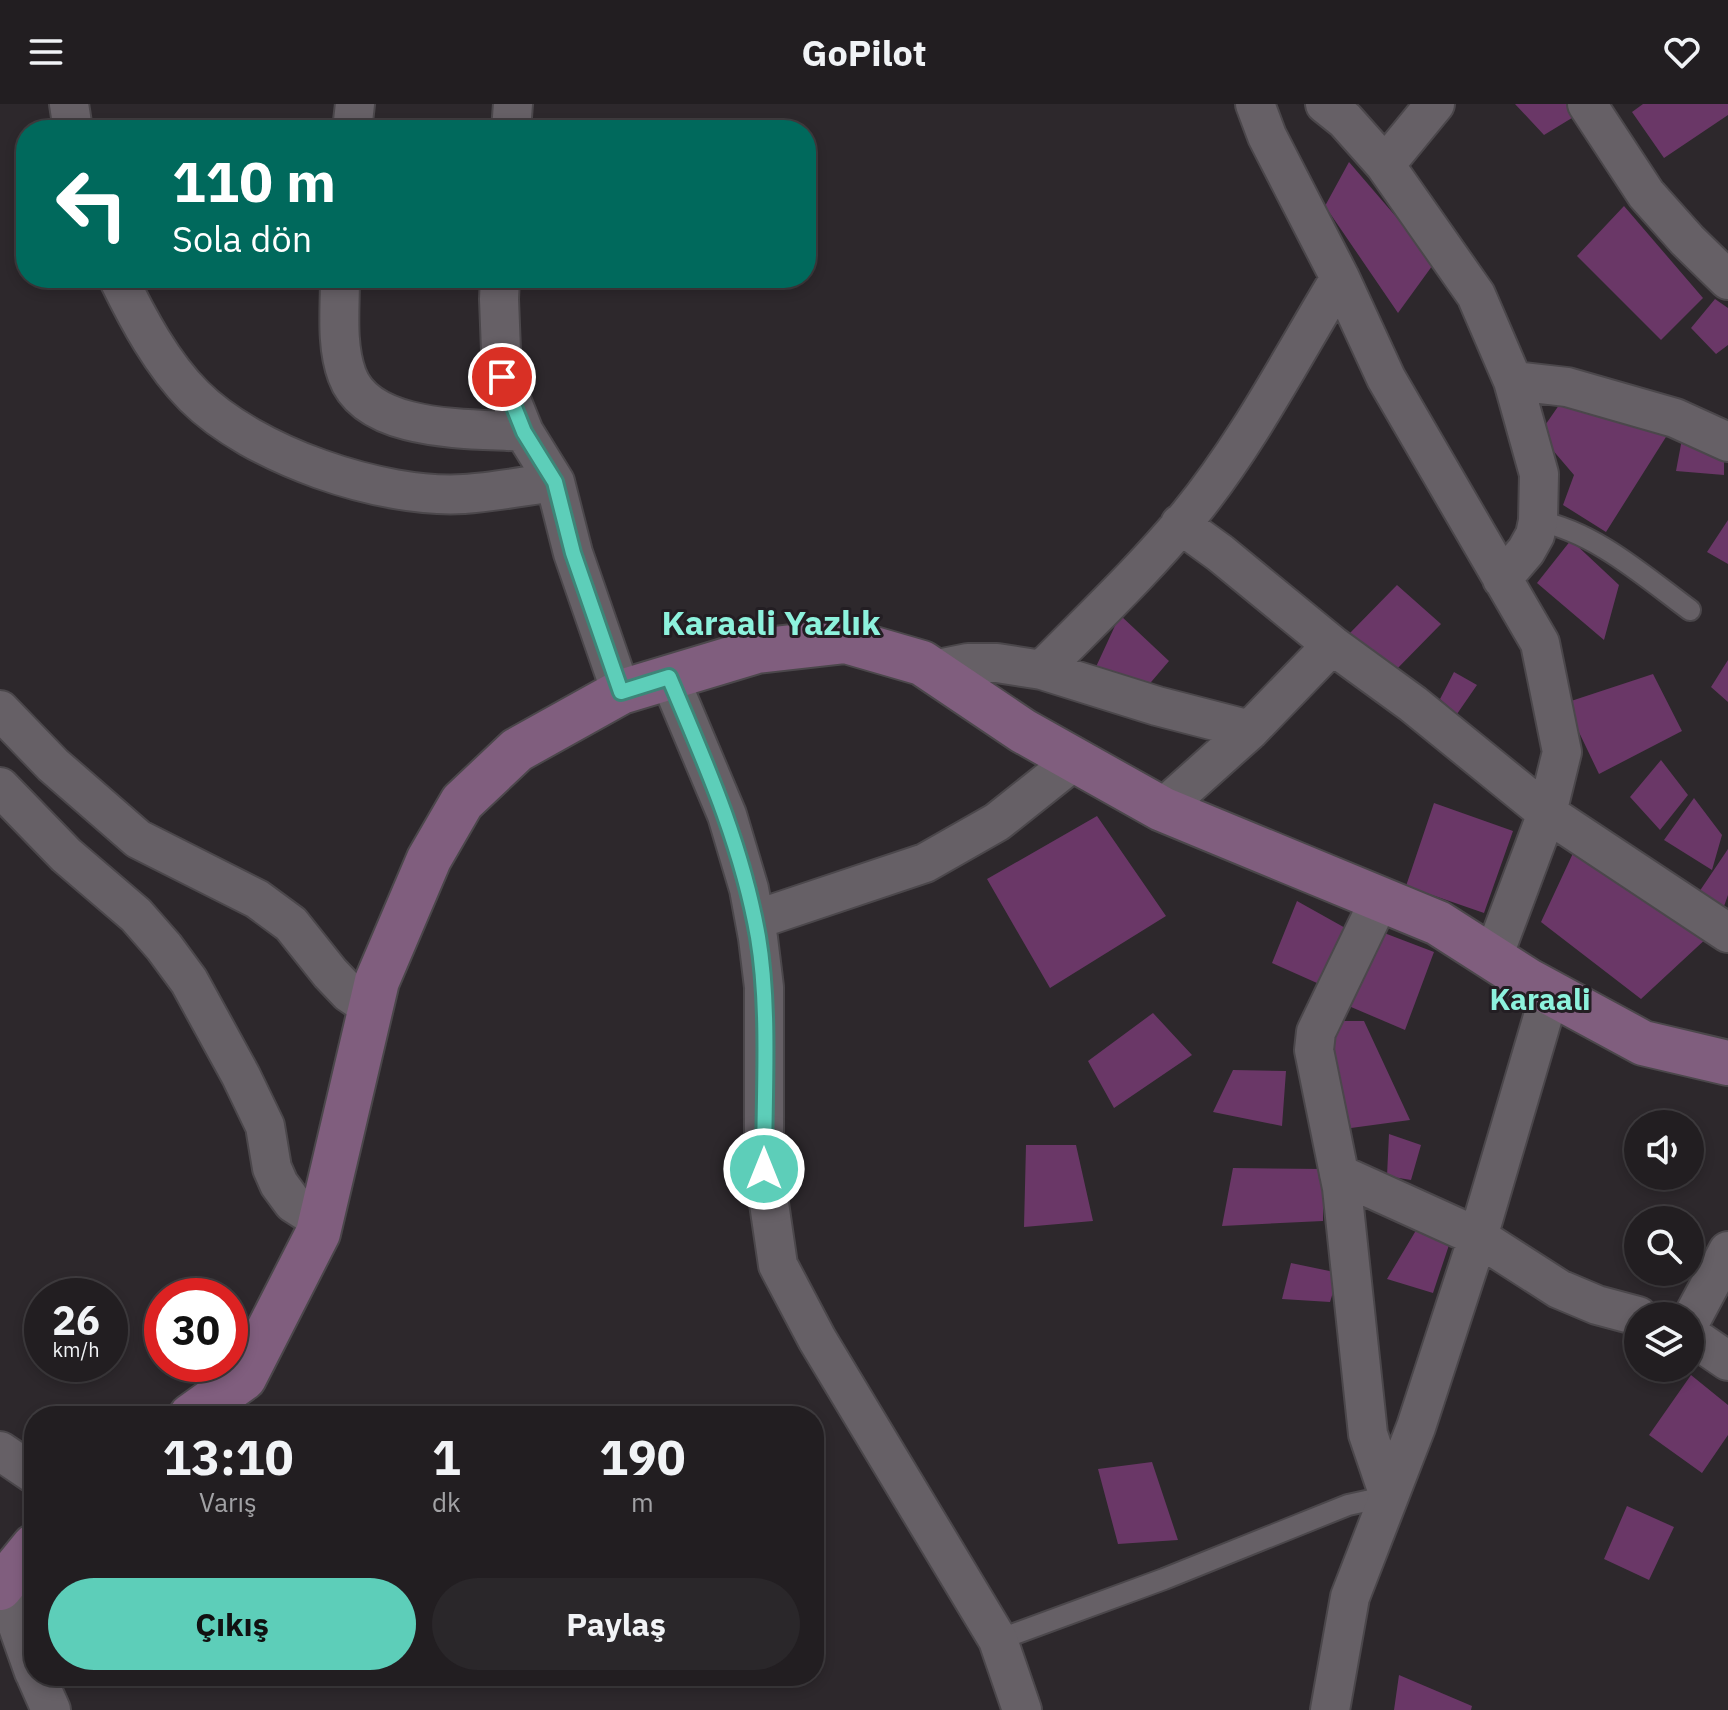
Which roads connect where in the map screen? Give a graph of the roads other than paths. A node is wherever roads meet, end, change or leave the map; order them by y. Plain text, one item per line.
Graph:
1 (1255, 104) edge
2 (1325, 104) edge
3 (1435, 104) edge
4 (1587, 104) edge
5 (1385, 165) junction
6 (1340, 278) junction
7 (1728, 280) edge
8 (124, 288) edge
9 (340, 288) edge
10 (500, 288) edge
11 (1513, 381) junction
12 (524, 432) junction
13 (1728, 442) edge
14 (555, 482) junction
15 (1538, 521) junction
16 (1180, 524) junction
17 (1502, 579) junction
18 (1690, 610) dead end
19 (1332, 645) junction
20 (933, 670) junction
21 (1042, 670) junction
22 (669, 677) junction
23 (621, 692) junction
24 (0, 710) edge
25 (1250, 730) junction
26 (1075, 760) junction
27 (0, 787) edge
28 (1162, 809) junction
29 (1547, 813) junction
30 (1380, 899) junction
31 (755, 920) junction
32 (1728, 933) edge
33 (1493, 957) junction
34 (1550, 993) junction
35 (371, 1008) junction
36 (1728, 1063) edge
37 (1339, 1174) junction
38 (321, 1221) junction
39 (1478, 1237) junction
40 (1728, 1251) edge
41 (1701, 1302) edge
42 (1624, 1312) edge
43 (1704, 1345) edge
44 (1728, 1361) edge
45 (205, 1406) edge
46 (0, 1451) edge
47 (24, 1467) edge
48 (1389, 1496) junction
49 (24, 1558) edge
50 (2, 1586) edge
51 (998, 1640) junction
52 (24, 1645) edge
53 (40, 1686) edge
54 (51, 1710) edge
55 (1022, 1710) edge
56 (1330, 1710) edge

1 - 6 street
2 - 5 street
3 - 5 street
4 - 7 street
5 - 11 street
6 - 16 street
6 - 17 street
8 - 14 street
9 - 12 street
10 - 12 street
11 - 13 street
11 - 15 street
12 - 14 street
14 - 23 street
15 - 17 street
15 - 18 lane
16 - 19 street
16 - 21 street
17 - 29 street
19 - 25 street
19 - 29 street
20 - 21 street
20 - 22 street
20 - 26 street
21 - 25 street
22 - 23 street
22 - 31 street
23 - 35 street
24 - 35 street
25 - 28 street
26 - 28 street
26 - 31 street
27 - 38 street
28 - 30 street
29 - 32 street
29 - 33 street
30 - 33 street
30 - 37 street
31 - 51 street
33 - 34 street
34 - 36 street
34 - 39 street
35 - 38 street
37 - 39 street
37 - 48 street
38 - 45 street
39 - 42 street
39 - 48 street
40 - 41 street
43 - 44 street
46 - 47 street
48 - 51 lane
48 - 56 street
49 - 50 street
50 - 52 street
51 - 55 street
53 - 54 street

